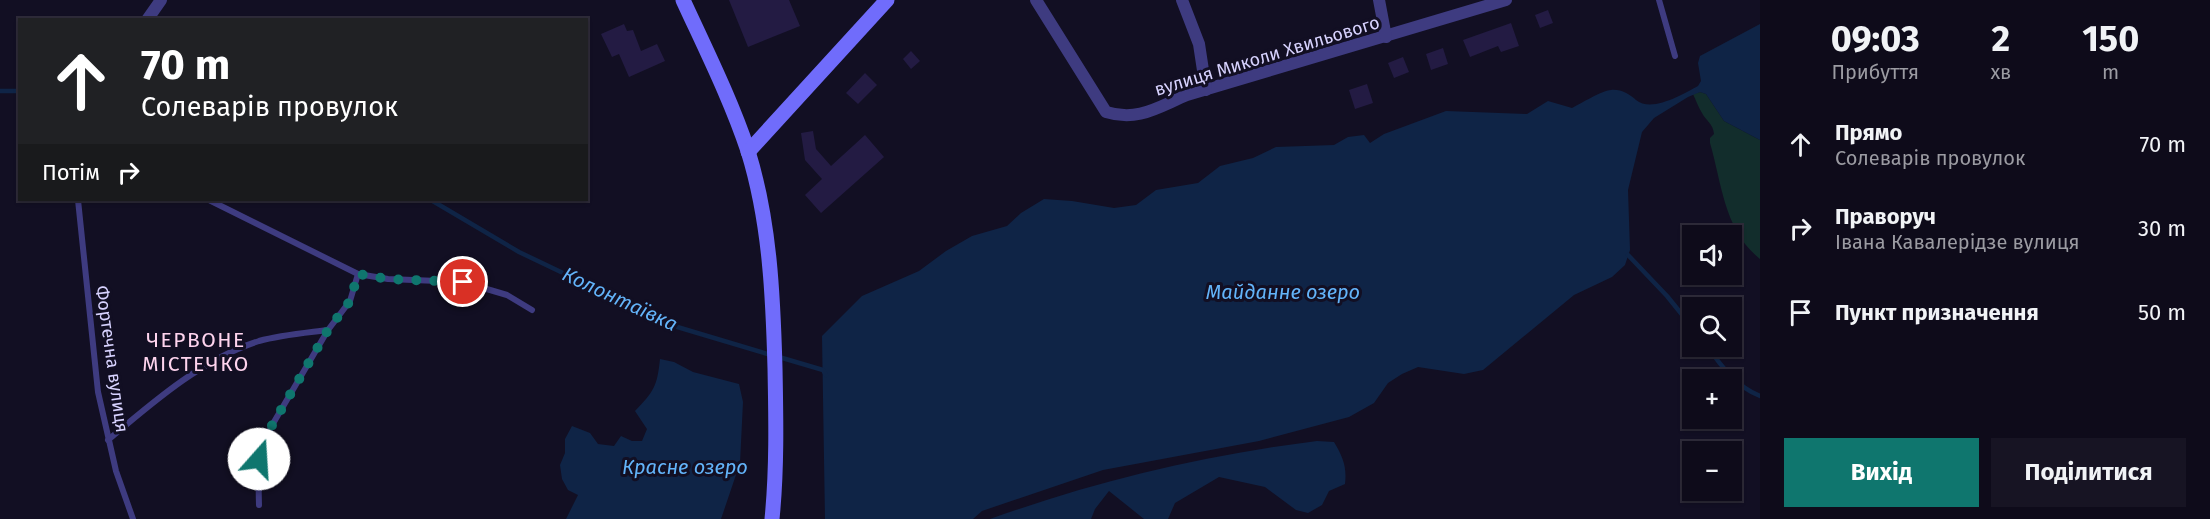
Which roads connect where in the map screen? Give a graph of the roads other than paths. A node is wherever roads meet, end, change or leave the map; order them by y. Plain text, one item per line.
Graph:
1 (161, 0) edge
2 (683, 0) edge
3 (886, 0) edge
4 (1036, 0) edge
5 (1182, 0) edge
6 (1379, 0) edge
7 (1506, 0) edge
8 (1659, 0) edge
9 (148, 18) edge
10 (1386, 37) junction
11 (1675, 56) dead end
12 (1206, 90) junction
13 (748, 152) junction
14 (78, 201) edge
15 (211, 201) edge
16 (358, 274) junction
17 (532, 310) dead end
18 (328, 330) junction
19 (108, 440) junction
20 (259, 505) dead end
21 (133, 519) edge
22 (772, 519) edge

1 - 9 street
2 - 13 main road
3 - 13 main road
4 - 12 street, вулиця Миколи Хвильового
5 - 12 street
6 - 10 street
7 - 10 street, вулиця Миколи Хвильового
8 - 11 lane
10 - 12 street, вулиця Миколи Хвильового
13 - 22 main road
14 - 19 lane, Фортечна вулиця
15 - 16 lane
16 - 17 lane
16 - 18 lane
18 - 19 lane
18 - 20 lane
19 - 21 lane, Фортечна вулиця

